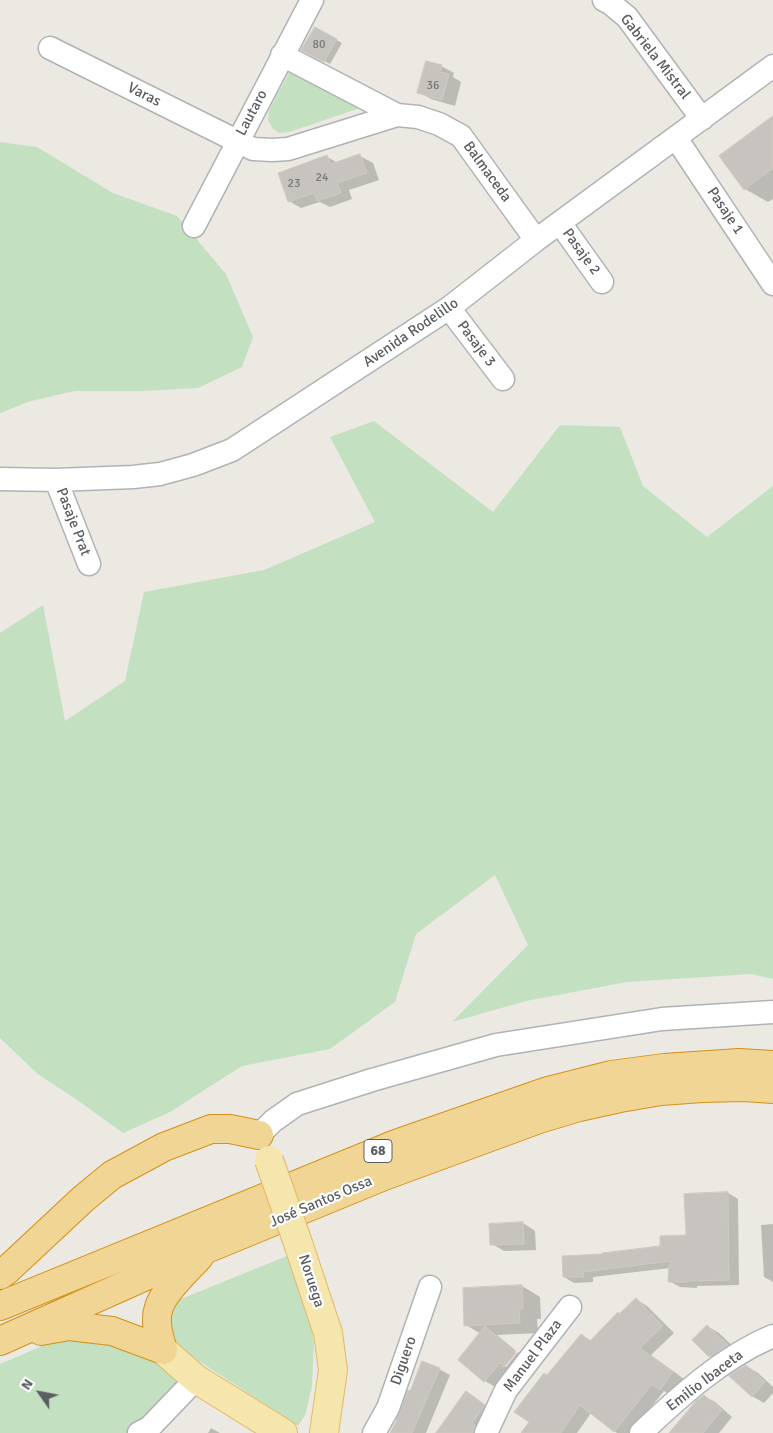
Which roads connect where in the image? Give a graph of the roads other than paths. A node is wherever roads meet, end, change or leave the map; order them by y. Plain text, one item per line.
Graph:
1 (312, 0) edge
2 (604, 0) edge
3 (50, 48) dead end
4 (282, 56) junction
5 (773, 66) edge
6 (397, 116) junction
7 (702, 119) junction
8 (676, 138) junction
9 (237, 142) junction
10 (560, 223) junction
11 (194, 226) dead end
12 (536, 240) junction
13 (602, 282) dead end
14 (773, 284) edge
15 (449, 308) junction
16 (503, 379) dead end
17 (0, 479) edge
18 (56, 480) junction
19 (89, 564) dead end
20 (773, 1012) edge
21 (773, 1065) edge
22 (773, 1089) edge
23 (259, 1134) junction
24 (204, 1250) junction
25 (0, 1274) edge
26 (430, 1287) dead end
27 (0, 1306) edge
28 (570, 1307) dead end
29 (773, 1336) edge
30 (5, 1339) edge
31 (163, 1350) junction
32 (196, 1379) junction
33 (147, 1431) edge
34 (283, 1433) edge
35 (324, 1433) edge
36 (374, 1433) edge
37 (486, 1433) edge
38 (642, 1433) edge

1 - 4 street, Lautaro
2 - 7 street, Gabriela Mistral
3 - 9 street, Varas
4 - 6 street, Balmaceda
4 - 9 street, Lautaro
5 - 7 street, Avenida Rodelillo
6 - 9 street, Balmaceda
6 - 12 street, Balmaceda
7 - 8 street, Avenida Rodelillo
8 - 10 street, Avenida Rodelillo
8 - 14 street, Pasaje 1
9 - 11 street, Lautaro
10 - 12 street, Avenida Rodelillo
10 - 13 street, Pasaje 2
12 - 15 street, Avenida Rodelillo
15 - 16 street, Pasaje 3
15 - 18 street, Avenida Rodelillo
17 - 18 street, Avenida Rodelillo
18 - 19 street, Pasaje Prat
20 - 23 street
21 - 27 highway, José Santos Ossa / 68
22 - 24 highway, José Santos Ossa / 68
23 - 25 highway
23 - 35 main road, Noruega, bridge
24 - 30 highway, José Santos Ossa / 68
24 - 31 highway
26 - 36 street, Diguero
28 - 37 street, Manuel Plaza
29 - 38 street, Emilio Ibaceta
30 - 31 highway
31 - 32 main road
32 - 33 street
32 - 34 main road

